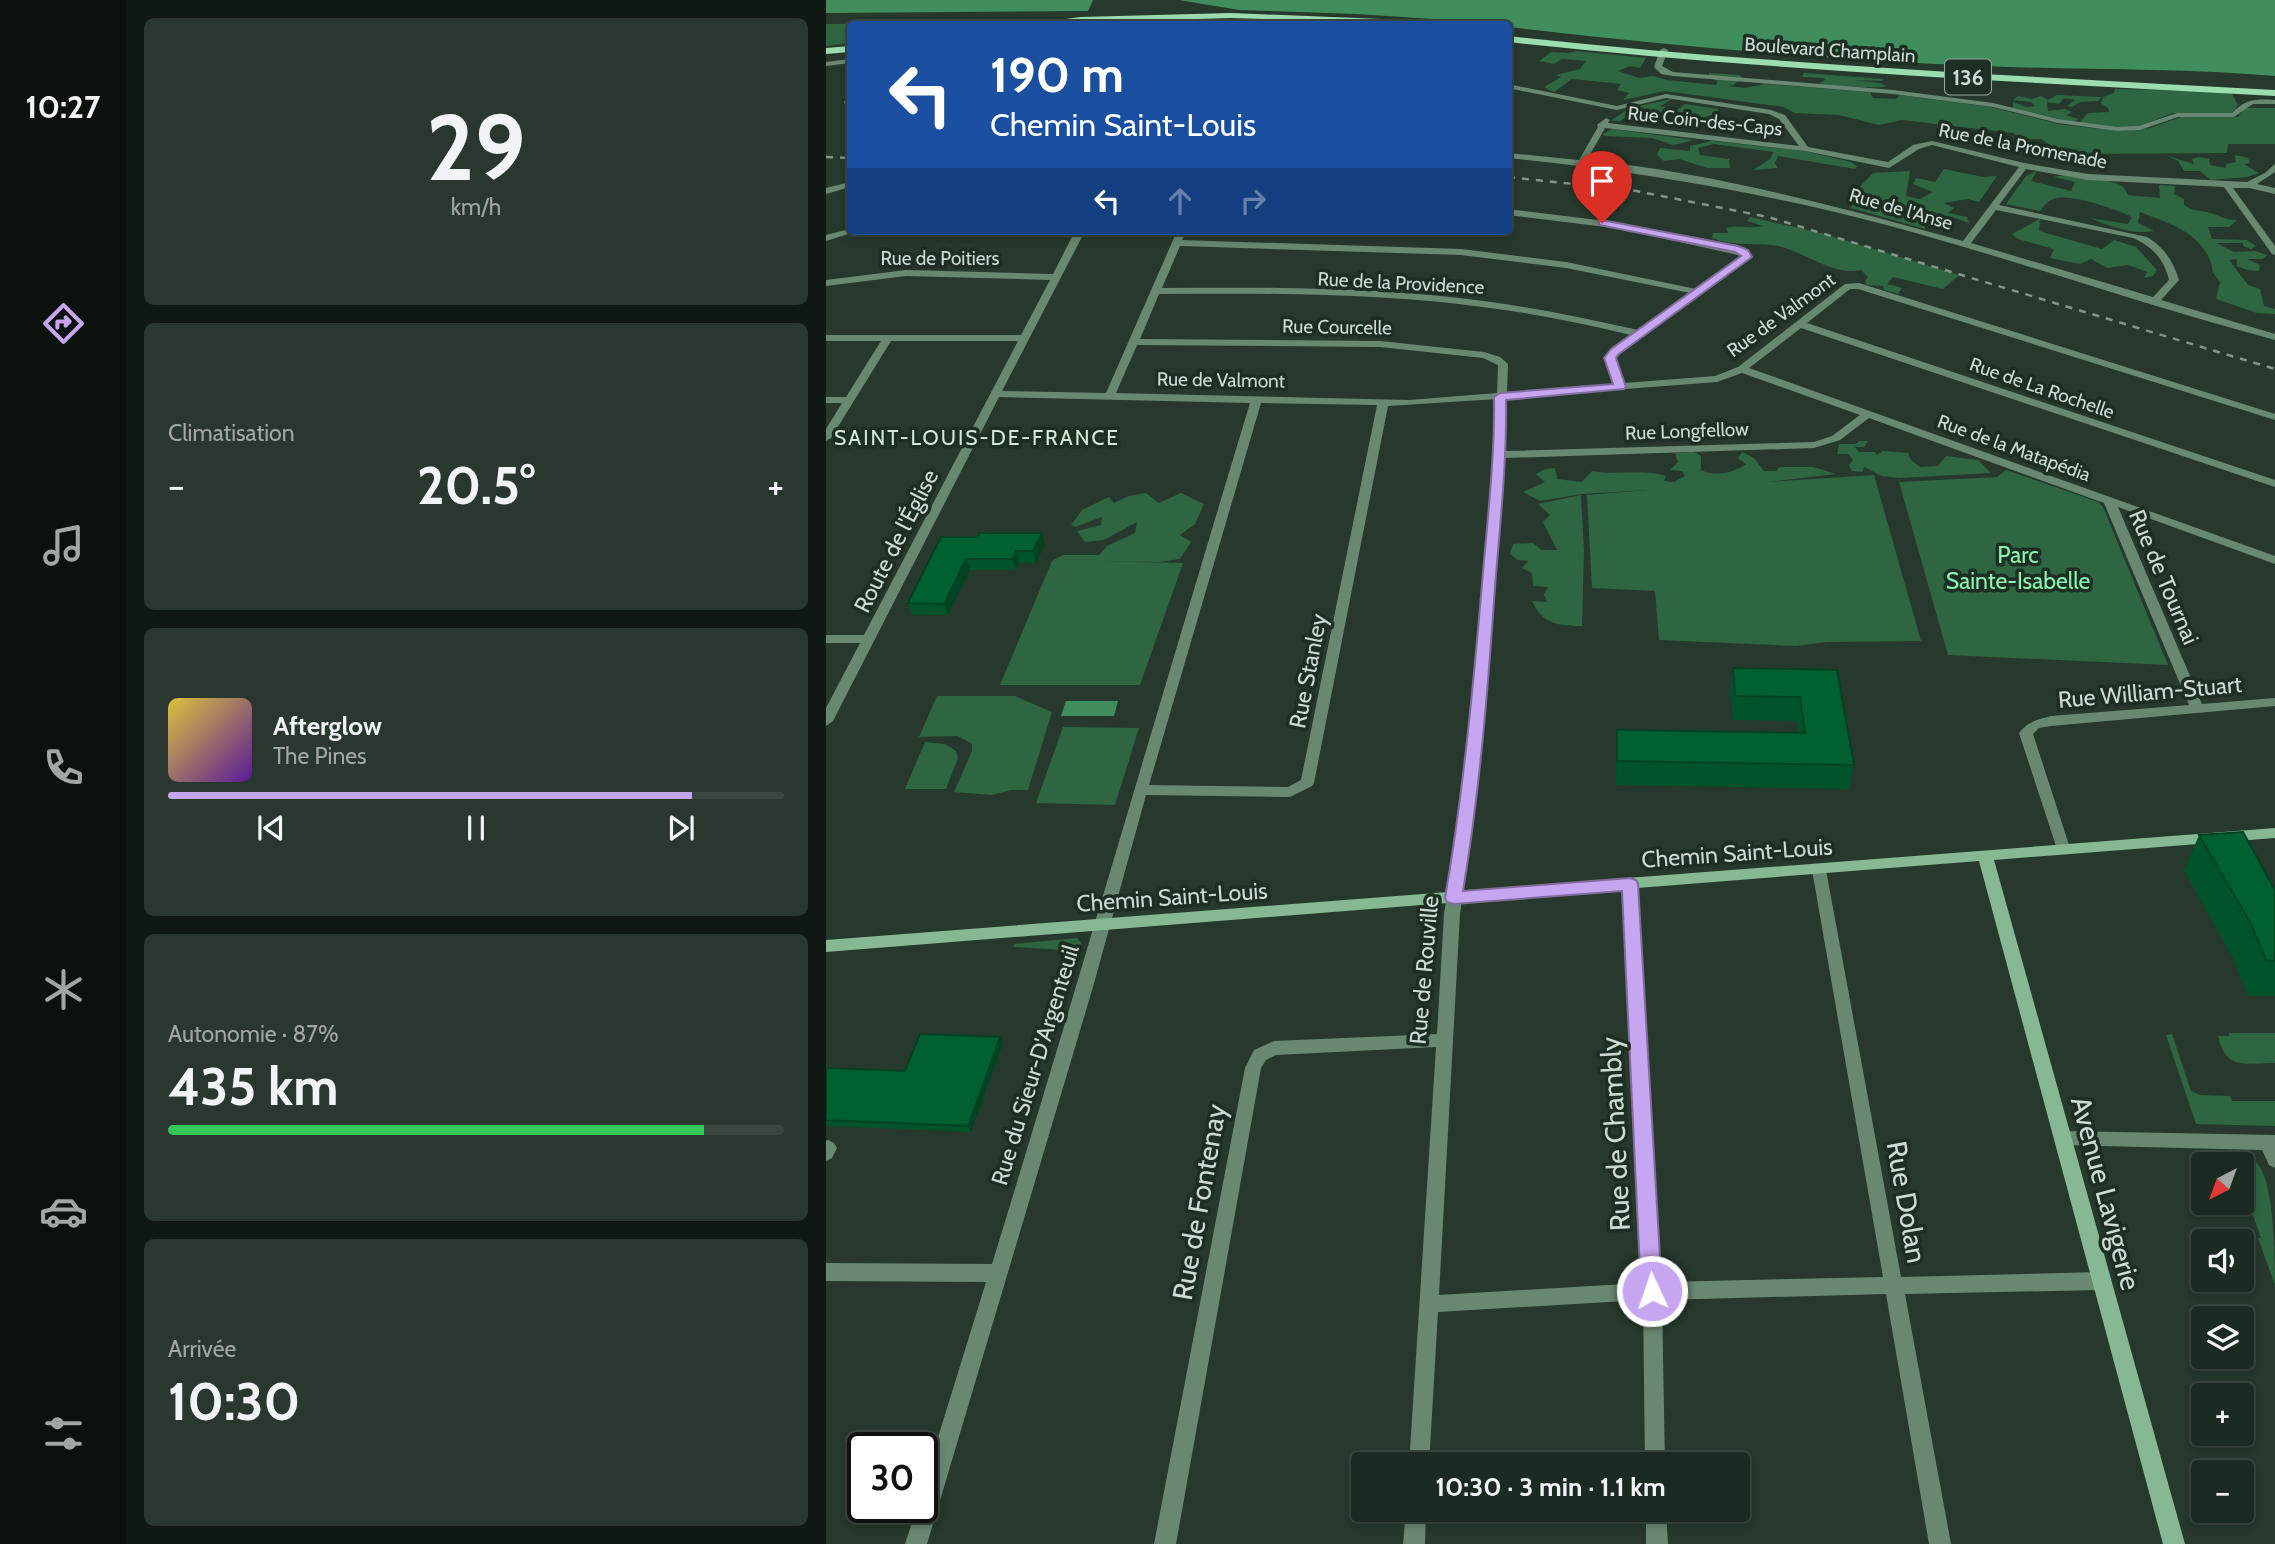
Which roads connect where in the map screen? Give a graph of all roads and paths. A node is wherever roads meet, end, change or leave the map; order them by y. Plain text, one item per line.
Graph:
1 (1123, 21) edge
2 (1364, 21) edge
3 (1512, 34) edge
4 (1512, 39) edge
5 (847, 51) edge
6 (1663, 53) junction
7 (826, 54) edge
8 (847, 61) edge
9 (826, 64) edge
10 (2275, 83) edge
11 (1512, 87) edge
12 (2275, 93) edge
13 (2275, 102) edge
14 (1617, 108) junction
15 (1601, 125) junction
16 (1805, 149) junction
17 (1512, 155) edge
18 (1582, 162) junction
19 (2024, 166) junction
20 (2275, 167) edge
21 (2227, 185) junction
22 (2249, 185) junction
23 (847, 186) edge
24 (826, 191) edge
25 (2275, 191) edge
26 (1994, 207) junction
27 (1512, 212) edge
28 (847, 232) edge
29 (1078, 235) edge
30 (1180, 235) edge
31 (826, 238) edge
32 (1177, 243) junction
33 (1965, 245) junction
34 (2275, 252) edge
35 (1055, 277) junction
36 (826, 283) edge
37 (1157, 290) junction
38 (1698, 292) junction
39 (2155, 301) junction
40 (1799, 324) junction
41 (1641, 334) junction
42 (888, 337) junction
43 (2275, 337) edge
44 (826, 338) edge
45 (1023, 338) junction
46 (1134, 342) junction
47 (1742, 369) junction
48 (1620, 387) junction
49 (996, 394) junction
50 (1110, 395) junction
51 (1500, 397) junction
52 (1257, 398) junction
53 (826, 400) edge
54 (849, 400) junction
55 (1383, 403) junction
56 (1866, 415) junction
57 (2275, 417) edge
58 (826, 438) edge
59 (1498, 455) junction
60 (2275, 484) edge
61 (2109, 501) junction
62 (2275, 560) edge
63 (826, 639) edge
64 (869, 639) junction
65 (2275, 702) edge
66 (2197, 708) junction
67 (826, 721) edge
68 (1142, 790) junction
69 (2275, 833) edge
70 (2063, 848) junction
71 (1985, 855) junction
72 (1819, 870) junction
73 (1630, 884) junction
74 (1454, 898) junction
75 (1102, 925) junction
76 (826, 946) edge
77 (1444, 1040) junction
78 (2064, 1138) junction
79 (2273, 1149) edge
80 (826, 1272) edge
81 (996, 1273) junction
82 (2100, 1281) junction
83 (1893, 1286) junction
84 (1652, 1291) junction
85 (1429, 1304) junction
86 (1420, 1452) edge
87 (1655, 1452) edge
88 (1415, 1522) edge
89 (1656, 1522) edge
90 (916, 1544) edge
91 (1165, 1544) edge
92 (1414, 1544) edge
93 (1657, 1544) edge
94 (1940, 1544) edge
95 (2174, 1544) edge

1 - 2 main road
3 - 6 main road, Boulevard Champlain / 136
4 - 6 main road, Boulevard Champlain / 136
5 - 7 main road
6 - 10 main road, Boulevard Champlain / 136
6 - 12 main road, Boulevard Champlain / 136
6 - 13 street
8 - 9 street
11 - 14 street
14 - 15 street
14 - 16 street
15 - 16 street, Rue Coin-des-Caps
15 - 18 street
16 - 19 street, Rue de la Promenade
17 - 18 street, Rue de l'Anse
18 - 33 street, Rue de l'Anse
19 - 21 street, Rue de la Promenade
19 - 26 street
20 - 22 street
21 - 22 street, Rue de la Promenade
21 - 34 street
22 - 25 street, Rue de la Promenade
23 - 24 street
26 - 33 street
26 - 39 street
27 - 38 street
28 - 31 street
29 - 35 street, Route de l'Église
30 - 32 street
32 - 37 street
32 - 38 street
33 - 39 street, Rue de l'Anse
35 - 36 street, Rue de Poitiers
35 - 45 street, Route de l'Église
37 - 41 street, Rue de la Providence
37 - 46 street
38 - 41 street
39 - 43 street, Rue de l'Anse
40 - 47 street, Rue de Valmont
40 - 57 street, Rue de Valmont
40 - 60 street, Rue de La Rochelle
41 - 48 street
42 - 44 street
42 - 45 street
42 - 54 street
45 - 49 street, Route de l'Église
46 - 50 street
46 - 51 street, Rue Courcelle
47 - 48 street, Rue de Valmont
47 - 56 street, Rue de la Matapédia
48 - 51 street, Rue de Valmont
49 - 50 street, Rue de Valmont
49 - 64 street, Route de l'Église
50 - 52 street, Rue de Valmont
51 - 55 street, Rue de Valmont
51 - 59 street, Rue de Rouville
52 - 55 street, Rue de Valmont
52 - 68 street, Rue du Sieur-D'Argenteuil
53 - 54 street
54 - 58 street
55 - 68 street, Rue Stanley
56 - 59 street, Rue Longfellow
56 - 61 street, Rue de la Matapédia
59 - 74 street, Rue de Rouville
61 - 62 street, Rue de la Matapédia
61 - 66 street, Rue de Tournai
63 - 64 street
64 - 67 street, Route de l'Église
65 - 66 street, Rue William-Stuart
66 - 70 street, Rue William-Stuart
68 - 75 street, Rue du Sieur-D'Argenteuil
69 - 70 street, Chemin Saint-Louis
70 - 71 street, Chemin Saint-Louis
71 - 72 street, Chemin Saint-Louis
71 - 78 street, Avenue Lavigerie
72 - 73 street, Chemin Saint-Louis
72 - 83 street, Rue Dolan
73 - 74 street, Chemin Saint-Louis
73 - 84 street, Rue de Chambly
74 - 75 street, Chemin Saint-Louis
74 - 77 street, Rue de Rouville
75 - 76 street, Chemin Saint-Louis
75 - 81 street, Rue du Sieur-D'Argenteuil
77 - 85 street, Rue de Rouville
77 - 91 street, Rue de Fontenay
78 - 79 street
78 - 82 street, Avenue Lavigerie
80 - 81 street
81 - 90 street, Rue du Sieur-D'Argenteuil
82 - 83 street
82 - 95 street, Avenue Lavigerie
83 - 84 street
83 - 94 street, Rue Dolan
84 - 85 street
84 - 87 street, Rue de Chambly
85 - 86 street, Rue de Rouville
88 - 92 street
89 - 93 street

